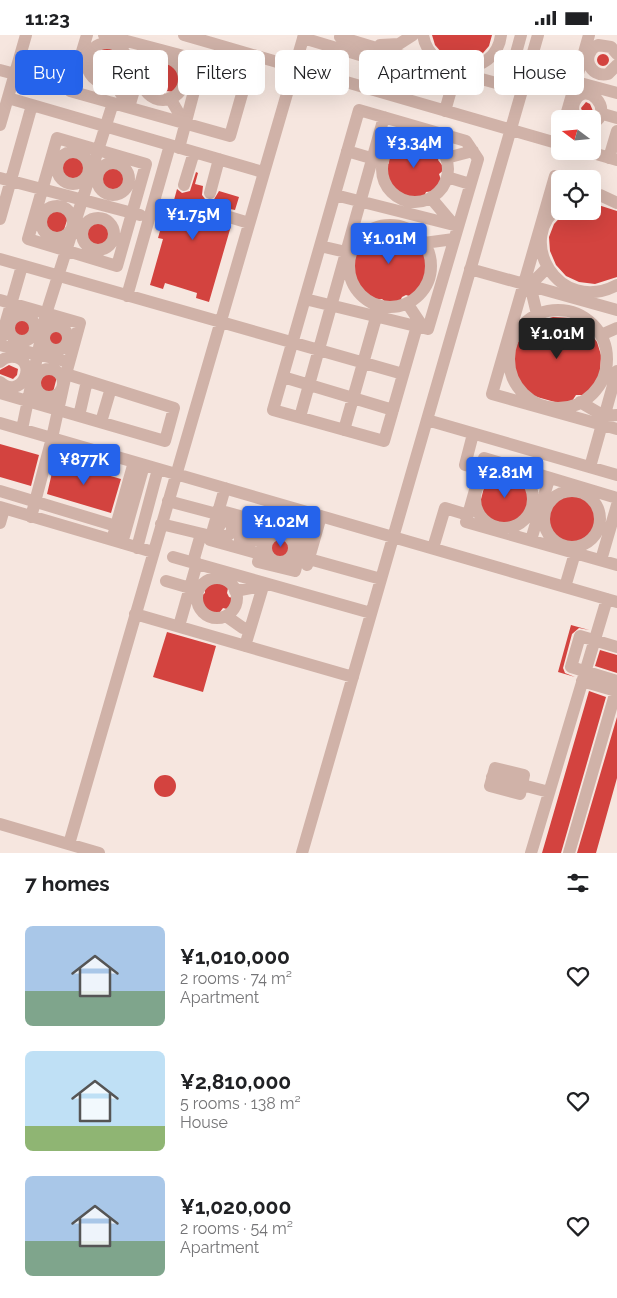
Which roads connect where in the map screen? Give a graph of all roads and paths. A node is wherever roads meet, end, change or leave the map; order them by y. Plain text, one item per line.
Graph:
1 (26, 35) edge
2 (184, 35) edge
3 (360, 35) edge
4 (414, 35) edge
5 (419, 35) edge
6 (423, 35) edge
7 (538, 35) edge
8 (303, 36) edge
9 (501, 38) edge
10 (91, 39) edge
11 (110, 39) edge
12 (342, 39) edge
13 (520, 40) edge
14 (594, 43) edge
15 (399, 44) junction
16 (147, 47) junction
17 (22, 50) edge
18 (122, 50) edge
19 (138, 50) edge
20 (146, 50) edge
21 (152, 50) edge
22 (299, 50) edge
23 (359, 50) edge
24 (377, 50) edge
25 (404, 50) edge
26 (415, 50) edge
27 (429, 50) edge
28 (534, 50) edge
29 (617, 54) edge
30 (84, 56) joint
31 (484, 60) edge
32 (275, 61) edge
33 (616, 67) edge
34 (0, 70) edge
35 (484, 71) edge
36 (594, 71) junction
37 (93, 73) edge
38 (15, 74) joint
39 (494, 80) edge
40 (584, 80) edge
41 (349, 83) edge
42 (584, 84) edge
43 (584, 84) edge
44 (584, 87) edge
45 (584, 88) edge
46 (613, 92) edge
47 (178, 93) edge
48 (83, 95) edge
49 (98, 95) edge
50 (117, 95) edge
51 (133, 95) edge
52 (187, 95) edge
53 (242, 95) edge
54 (286, 95) edge
55 (450, 95) edge
56 (520, 95) edge
57 (579, 95) edge
58 (152, 97) junction
59 (8, 98) junction
60 (97, 99) junction
61 (170, 99) junction
62 (113, 103) junction
63 (32, 105) junction
64 (129, 107) junction
65 (573, 110) edge
66 (599, 110) edge
67 (445, 111) junction
68 (601, 113) edge
69 (152, 114) junction
70 (601, 117) edge
71 (617, 118) edge
72 (383, 121) junction
73 (185, 124) junction
74 (0, 125) edge
75 (106, 127) junction
76 (510, 129) junction
77 (617, 131) edge
78 (423, 133) junction
79 (399, 139) junction
80 (551, 140) edge
81 (175, 146) junction
82 (347, 151) junction
83 (473, 151) junction
84 (194, 152) junction
85 (601, 155) edge
86 (446, 158) junction
87 (219, 159) junction
88 (613, 159) edge
89 (378, 160) junction
90 (145, 166) junction
91 (264, 172) junction
92 (107, 174) junction
93 (447, 177) junction
94 (5, 179) edge
95 (59, 183) junction
96 (470, 184) junction
97 (184, 185) dead end
98 (386, 187) junction
99 (42, 190) junction
100 (601, 192) edge
101 (210, 193) dead end
102 (551, 193) edge
103 (617, 194) edge
104 (335, 195) junction
105 (601, 195) edge
106 (431, 198) junction
107 (84, 199) junction
108 (361, 200) junction
109 (617, 203) edge
110 (406, 207) junction
111 (132, 213) junction
112 (150, 216) junction
113 (551, 216) edge
114 (226, 217) dead end
115 (0, 219) edge
116 (249, 223) junction
117 (456, 225) junction
118 (402, 227) junction
119 (76, 228) junction
120 (374, 228) junction
121 (542, 230) junction
122 (108, 232) junction
123 (52, 238) junction
124 (454, 239) junction
125 (424, 243) junction
126 (320, 246) junction
127 (67, 250) junction
128 (89, 250) junction
129 (346, 252) junction
130 (0, 259) edge
131 (118, 263) junction
132 (22, 266) junction
133 (547, 268) junction
134 (470, 269) junction
135 (59, 277) junction
136 (427, 281) junction
137 (441, 285) junction
138 (527, 285) junction
139 (617, 285) edge
140 (356, 288) junction
141 (572, 293) junction
142 (127, 296) junction
143 (305, 299) junction
144 (332, 303) junction
145 (406, 303) junction
146 (567, 310) junction
147 (617, 310) edge
148 (379, 311) junction
149 (537, 314) junction
150 (220, 323) junction
151 (420, 327) junction
152 (617, 328) edge
153 (601, 335) junction
154 (292, 343) junction
155 (30, 345) edge
156 (509, 345) junction
157 (319, 350) junction
158 (364, 363) junction
159 (404, 374) junction
160 (614, 374) edge
161 (283, 377) junction
162 (87, 381) junction
163 (515, 383) junction
164 (495, 384) junction
165 (309, 385) junction
166 (111, 388) junction
167 (354, 398) junction
168 (43, 400) junction
169 (580, 402) junction
170 (393, 410) junction
171 (79, 416) junction
172 (300, 417) junction
173 (608, 419) edge
174 (427, 420) junction
175 (101, 422) junction
176 (0, 423) edge
177 (22, 429) junction
178 (617, 429) edge
179 (344, 430) junction
180 (473, 434) junction
181 (52, 438) junction
182 (139, 463) junction
183 (158, 469) junction
184 (483, 469) junction
185 (512, 469) junction
186 (595, 469) junction
187 (176, 474) junction
188 (617, 475) edge
189 (134, 480) junction
190 (550, 480) junction
191 (154, 485) junction
192 (225, 488) junction
193 (531, 489) junction
194 (0, 491) edge
195 (592, 491) junction
196 (475, 493) junction
197 (558, 494) junction
198 (617, 498) edge
199 (128, 501) junction
200 (168, 501) junction
201 (35, 502) junction
202 (617, 504) edge
203 (148, 506) junction
204 (598, 507) junction
205 (2, 508) edge
206 (538, 511) junction
207 (321, 516) junction
208 (481, 516) junction
209 (31, 517) junction
210 (467, 517) junction
211 (121, 521) junction
212 (617, 522) edge
213 (0, 523) edge
214 (143, 525) junction
215 (161, 527) junction
216 (514, 527) junction
217 (492, 528) junction
218 (546, 531) junction
219 (606, 532) junction
220 (393, 537) junction
221 (251, 538) junction
222 (530, 539) junction
223 (117, 542) junction
224 (137, 548) junction
225 (433, 548) junction
226 (579, 549) junction
227 (153, 552) junction
228 (173, 557) dead end
229 (607, 559) edge
230 (197, 563) junction
231 (224, 575) junction
232 (381, 579) junction
233 (166, 581) dead end
234 (263, 584) junction
235 (199, 586) junction
236 (565, 587) junction
237 (235, 591) junction
238 (612, 600) edge
239 (198, 605) junction
240 (235, 605) junction
241 (184, 609) junction
242 (256, 610) junction
243 (371, 613) junction
244 (135, 614) junction
245 (226, 616) junction
246 (180, 627) junction
247 (243, 628) dead end
248 (594, 640) junction
249 (245, 646) junction
250 (617, 647) edge
251 (353, 677) junction
252 (584, 677) junction
253 (617, 681) edge
254 (492, 777) dead end
255 (549, 792) junction
256 (0, 824) edge
257 (68, 844) junction
258 (99, 853) edge
259 (302, 853) edge
260 (531, 853) edge
261 (569, 853) edge

1 - 17 street
2 - 32 street
3 - 15 street
4 - 15 street
5 - 26 street
6 - 27 street
7 - 28 street
8 - 12 street
8 - 22 street
9 - 13 street
9 - 31 street
10 - 11 street
10 - 30 street
11 - 16 street
11 - 18 street
12 - 23 street
12 - 24 street
14 - 29 street
14 - 36 street
14 - 40 street
15 - 25 street
16 - 19 street
16 - 20 street
16 - 21 street
30 - 37 street
33 - 36 street
33 - 46 street
34 - 38 street
35 - 39 street
36 - 42 street
36 - 43 street
38 - 59 street
41 - 67 street
44 - 46 street
45 - 66 street
46 - 68 street
47 - 61 street
48 - 60 street
49 - 60 street
50 - 64 street
51 - 64 street
52 - 73 street
53 - 73 street
54 - 91 street
55 - 67 street
56 - 76 street
57 - 65 street
58 - 61 street
58 - 64 street
58 - 69 street
59 - 63 street
59 - 74 street
60 - 62 street
61 - 73 street
62 - 64 street
62 - 75 street
63 - 75 street
63 - 94 street
64 - 69 street
67 - 76 street
69 - 73 street
70 - 71 street
72 - 78 street
72 - 79 street
72 - 82 street
72 - 89 street
73 - 81 street
75 - 81 street
75 - 92 street
76 - 80 street
76 - 134 street
77 - 88 street
78 - 79 street
78 - 83 street
78 - 86 street
79 - 89 street
81 - 84 street
81 - 112 street
82 - 89 street
82 - 104 street
83 - 86 street
83 - 96 street
84 - 87 street
84 - 97 street
85 - 88 street
86 - 93 street
87 - 91 street
87 - 101 street
89 - 98 street
89 - 108 street
90 - 92 street
90 - 92 street
90 - 92 street
91 - 116 street
92 - 95 street
92 - 95 street
92 - 107 street
92 - 107 street
92 - 111 street
92 - 111 street
92 - 111 street
92 - 122 street
93 - 96 street
93 - 106 street
94 - 99 street
94 - 115 street
95 - 95 street
95 - 99 street
95 - 99 street
95 - 99 street
95 - 107 street
95 - 107 street
95 - 119 street
95 - 123 street
95 - 123 street
96 - 117 street
98 - 108 street
98 - 110 street
100 - 103 street
102 - 121 street
104 - 108 street
104 - 126 street
105 - 109 street
106 - 110 street
106 - 117 street
107 - 119 street
107 - 122 street
108 - 110 street
108 - 120 street
108 - 129 street
110 - 117 street
110 - 118 street
111 - 112 street
111 - 122 street
111 - 122 street
112 - 142 street
113 - 121 street
114 - 116 street
116 - 150 street
117 - 124 street
118 - 120 street
118 - 125 street
119 - 122 street
119 - 123 street
119 - 127 street
119 - 128 street
120 - 140 street
121 - 133 street
121 - 138 street
122 - 128 street
122 - 131 street
122 - 131 street
123 - 127 street
124 - 125 street
124 - 137 street
125 - 136 street
126 - 129 street
126 - 143 street
127 - 128 street
127 - 135 street
128 - 131 street
129 - 144 street
130 - 132 street
132 - 135 street
132 - 155 street
133 - 138 street
133 - 141 street
134 - 138 street
134 - 174 street
135 - 142 street
135 - 155 street
136 - 137 street
136 - 145 street
137 - 151 street
138 - 141 street
138 - 149 street
138 - 156 street
139 - 141 street
140 - 144 street
140 - 148 street
141 - 146 street
141 - 147 street
142 - 150 street
143 - 144 street
143 - 154 street
144 - 148 street
144 - 157 street
145 - 148 street
145 - 151 street
146 - 149 street
146 - 153 street
148 - 151 street
148 - 158 street
149 - 156 street
150 - 154 street
150 - 187 street
151 - 159 street
152 - 153 street
153 - 160 street
154 - 157 street
154 - 161 street
155 - 155 street
155 - 162 street
155 - 168 street
155 - 168 street
155 - 168 street
156 - 163 street
156 - 164 street
157 - 158 street
157 - 165 street
158 - 159 street
158 - 167 street
159 - 170 street
160 - 169 street
160 - 173 street
161 - 165 street
161 - 172 street
162 - 166 street
162 - 171 street
163 - 164 street
163 - 169 street
164 - 173 street
165 - 167 street
165 - 172 street
166 - 175 street
166 - 175 street
167 - 170 street
167 - 179 street
168 - 171 street
168 - 177 street
168 - 181 street
169 - 173 street
170 - 179 street
171 - 175 street
172 - 179 street
173 - 178 street
173 - 186 street
174 - 180 street
174 - 220 street
176 - 177 street
177 - 181 street
180 - 184 street
180 - 186 street
181 - 182 street
181 - 201 street
182 - 183 street
182 - 189 street
183 - 187 street
183 - 191 street
184 - 185 street
184 - 196 street
185 - 190 street
185 - 193 street
186 - 188 street
186 - 195 street
187 - 192 street
187 - 200 street
189 - 191 street
189 - 199 street
190 - 193 street
190 - 195 street
190 - 197 street
190 - 206 street
191 - 200 street
191 - 203 street
192 - 207 street
192 - 221 street
193 - 206 street
194 - 201 street
195 - 198 street
196 - 208 street
196 - 210 street
197 - 204 street
197 - 206 street
199 - 203 street
199 - 211 street
200 - 203 street
200 - 215 street
200 - 221 street
201 - 209 street
201 - 211 street
202 - 204 street
202 - 219 street
203 - 214 street
204 - 219 street
205 - 209 street
205 - 213 street
206 - 216 street
206 - 218 street
206 - 222 street
207 - 220 street
207 - 221 street
208 - 210 street
208 - 217 street
209 - 223 street
210 - 217 street
210 - 225 street
211 - 214 street
211 - 223 street
212 - 219 street
214 - 215 street
214 - 224 street
215 - 221 street
215 - 227 street
216 - 217 street
216 - 222 street
217 - 222 street
218 - 222 street
218 - 226 street
219 - 226 street
219 - 229 street
220 - 225 street
220 - 232 street
221 - 221 street
221 - 230 street
221 - 232 street
222 - 226 street
223 - 224 street
224 - 227 street
225 - 236 street
226 - 229 street
226 - 236 street
227 - 244 street
228 - 230 street
230 - 231 street
230 - 235 street
230 - 235 street
231 - 234 street
231 - 235 street
231 - 237 street
232 - 243 street
233 - 235 street
234 - 237 street
234 - 242 street
234 - 243 street
235 - 239 street
235 - 241 street
236 - 238 street
237 - 240 street
238 - 248 street
239 - 241 street
239 - 245 street
240 - 242 street
240 - 245 street
241 - 246 street
242 - 249 street
243 - 251 street
244 - 246 street
244 - 257 street
245 - 247 street
246 - 249 street
248 - 250 street
248 - 252 street
249 - 251 street
251 - 259 street
252 - 253 street
252 - 255 street
252 - 261 street
254 - 255 street
255 - 260 street
256 - 257 street
257 - 258 street

